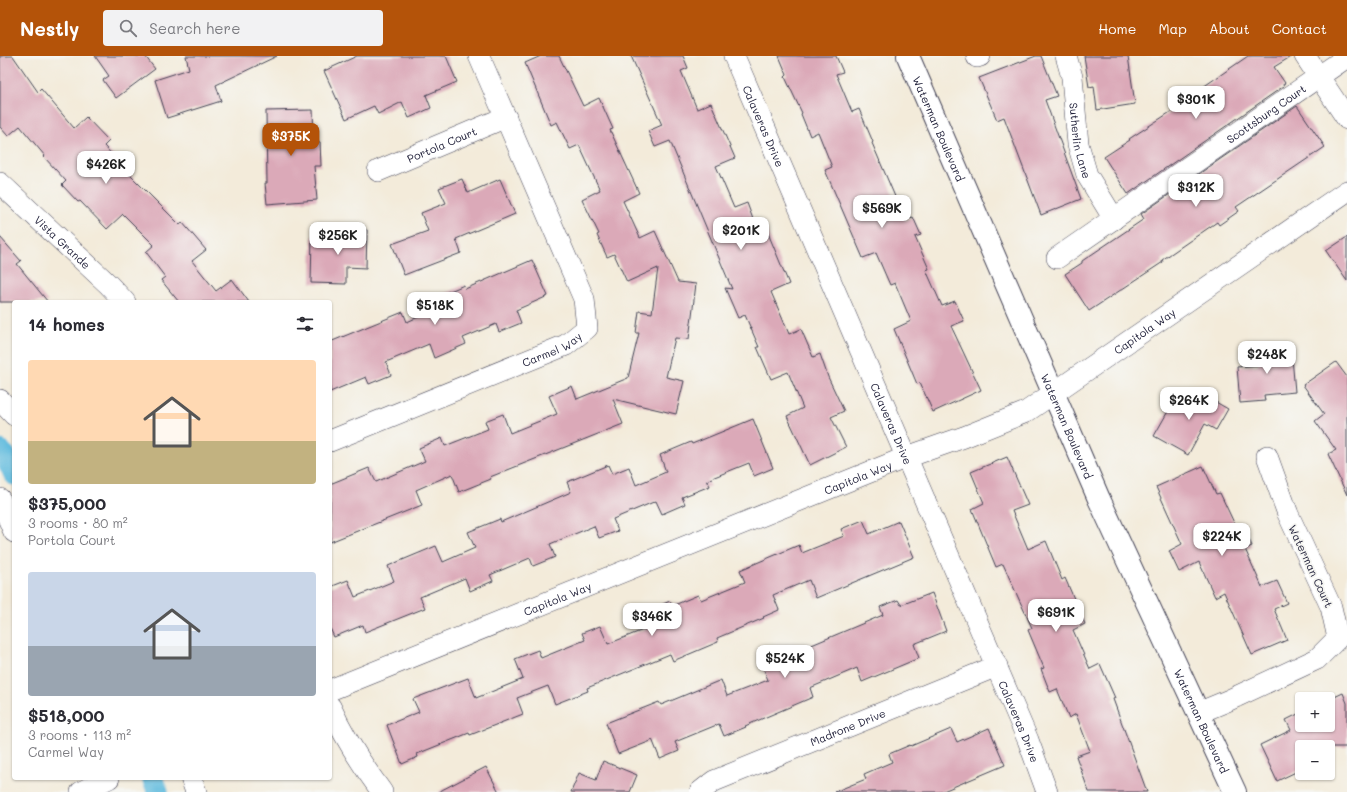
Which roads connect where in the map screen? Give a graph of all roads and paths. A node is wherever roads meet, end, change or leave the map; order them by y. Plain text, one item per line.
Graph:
1 (479, 56) edge
2 (734, 56) edge
3 (908, 56) edge
4 (1066, 56) edge
5 (1305, 56) edge
6 (1347, 57) edge
7 (1319, 77) junction
8 (506, 117) junction
9 (1347, 119) edge
10 (378, 171) dead end
11 (0, 183) edge
12 (1347, 191) edge
13 (1114, 219) junction
14 (1057, 258) dead end
15 (122, 300) edge
16 (1053, 393) junction
17 (0, 400) edge
18 (12, 414) edge
19 (332, 440) edge
20 (1267, 456) dead end
21 (907, 457) junction
22 (0, 499) edge
23 (12, 527) edge
24 (997, 666) junction
25 (332, 689) edge
26 (332, 710) edge
27 (1198, 713) junction
28 (107, 780) edge
29 (112, 780) edge
30 (191, 780) edge
31 (80, 792) edge
32 (117, 792) edge
33 (196, 792) edge
34 (382, 792) edge
35 (700, 792) edge
36 (1047, 792) edge
37 (1235, 792) edge

1 - 8 street, Carmel Way
2 - 21 street, Calaveras Drive
3 - 16 main road, Waterman Boulevard
4 - 13 street, Sutherlin Lane
5 - 7 street
6 - 7 street, Scottsburg Court
7 - 9 street
7 - 13 street, Scottsburg Court
8 - 10 street, Portola Court
8 - 19 street, Carmel Way
11 - 15 street, Vista Grande
12 - 16 street, Capitola Way
13 - 14 street, Scottsburg Court
16 - 21 street, Capitola Way
16 - 27 main road, Waterman Boulevard
17 - 18 street
20 - 27 street, Waterman Court
21 - 24 street, Calaveras Drive
21 - 25 street, Capitola Way
22 - 23 street
24 - 35 street, Madrone Drive
24 - 36 street, Calaveras Drive
26 - 34 street
27 - 37 main road, Waterman Boulevard
28 - 31 street
29 - 32 street
30 - 33 street

